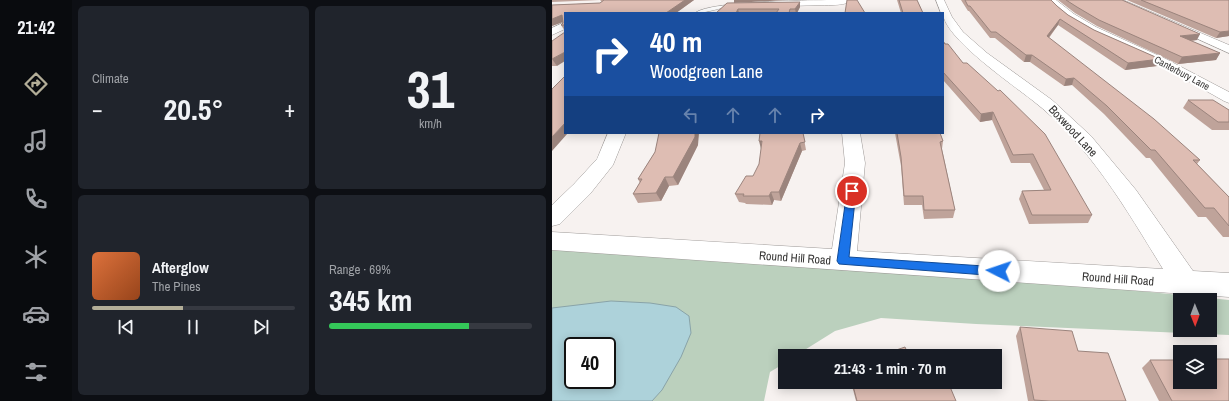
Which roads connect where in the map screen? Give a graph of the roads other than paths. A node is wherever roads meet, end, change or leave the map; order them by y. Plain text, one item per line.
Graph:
1 (849, 0) edge
2 (940, 0) edge
3 (1051, 0) edge
4 (1116, 0) edge
5 (827, 2) junction
6 (702, 12) edge
7 (823, 12) edge
8 (564, 26) edge
9 (552, 32) edge
10 (1229, 38) edge
11 (1206, 39) junction
12 (1229, 49) edge
13 (1229, 98) edge
14 (617, 134) edge
15 (851, 134) edge
16 (552, 218) edge
17 (552, 241) edge
18 (843, 261) junction
19 (1186, 283) junction
20 (1229, 286) edge

1 - 5 street
2 - 19 street, Boxwood Lane
3 - 13 street, Canterbury Lane
4 - 11 street
5 - 6 street
5 - 7 street
8 - 9 street
10 - 11 street
11 - 12 street
14 - 16 street
15 - 18 street
17 - 18 street, Round Hill Road
18 - 19 street, Round Hill Road
19 - 20 street, Round Hill Road

